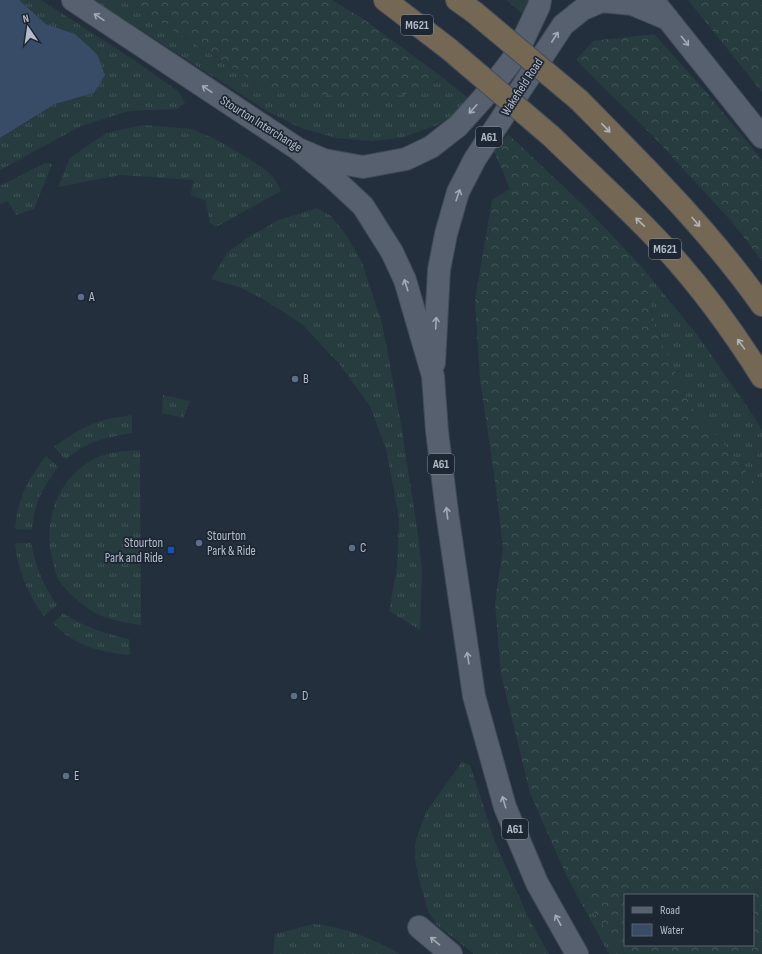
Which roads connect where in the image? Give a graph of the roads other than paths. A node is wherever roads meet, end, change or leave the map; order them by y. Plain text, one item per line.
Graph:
1 (73, 0) edge
2 (385, 0) edge
3 (540, 0) edge
4 (652, 0) edge
5 (465, 6) edge
6 (668, 19) junction
7 (762, 138) edge
8 (298, 149) junction
9 (762, 305) edge
10 (433, 376) junction
11 (762, 377) edge
12 (419, 928) dead end
13 (451, 954) edge
14 (577, 954) edge

8 -> 1 main road, Stourton Interchange / A61
11 -> 2 highway, M621, bridge
3 -> 8 main road, Stourton Interchange / A61
4 - 6 main road, Wakefield Road / A61
5 -> 9 highway, bridge
6 -> 7 main road, Wakefield Road / A61
10 -> 6 main road, Wakefield Road / A61
10 -> 8 main road, A61
14 -> 10 main road, A61
13 -> 12 main road

